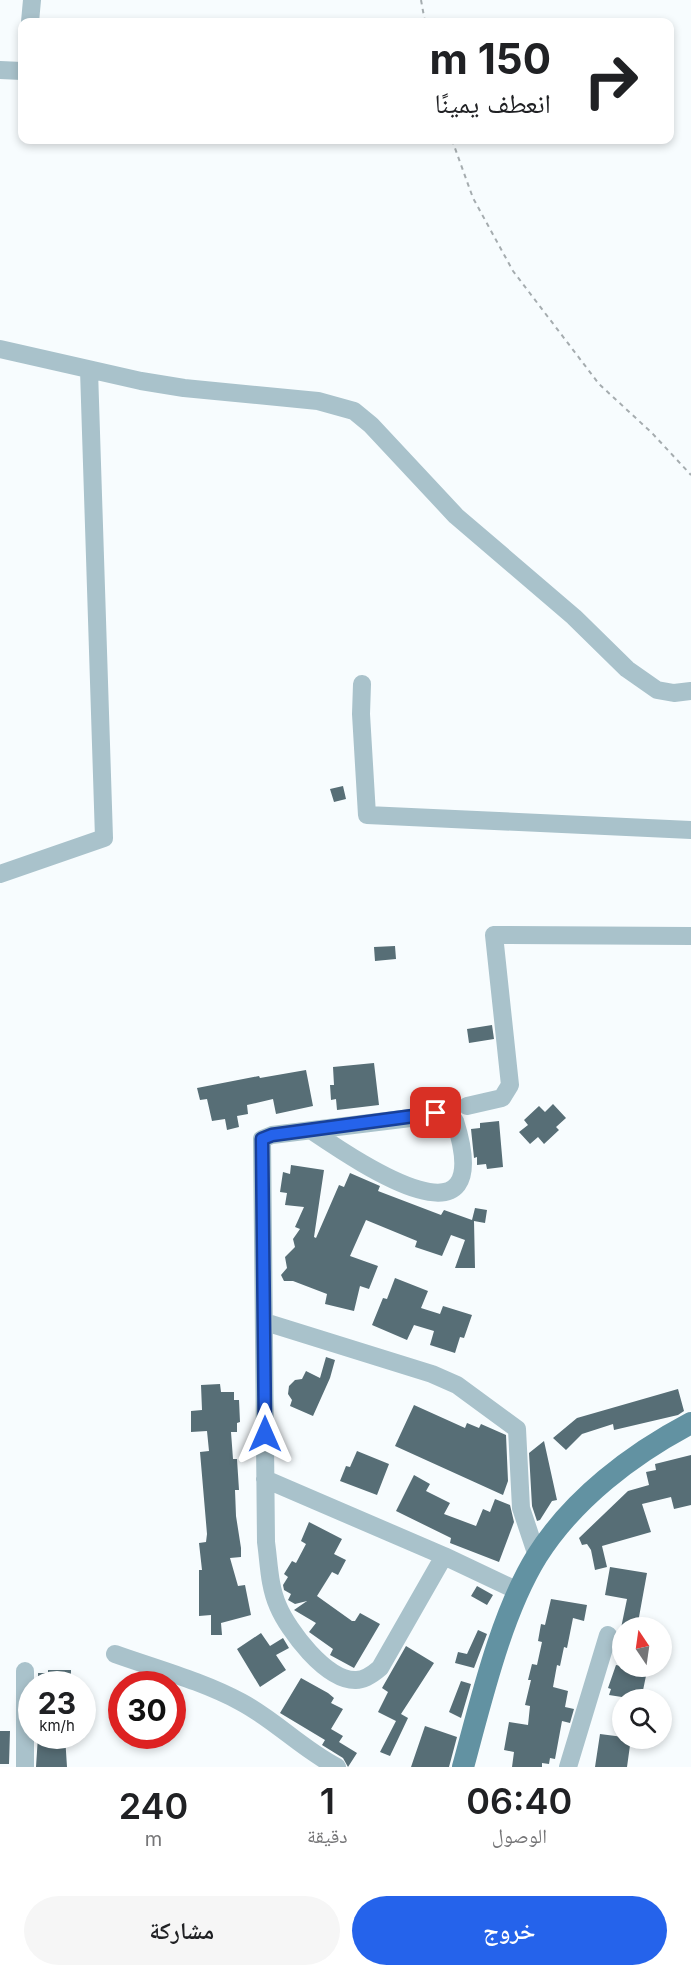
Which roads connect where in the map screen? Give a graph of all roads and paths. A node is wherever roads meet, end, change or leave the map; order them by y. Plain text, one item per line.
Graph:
1 (32, 0) edge
2 (421, 0) edge
3 (30, 18) edge
4 (424, 18) edge
5 (0, 70) edge
6 (18, 71) edge
7 (453, 144) edge
8 (0, 349) edge
9 (89, 369) junction
10 (691, 475) edge
11 (363, 684) dead end
12 (691, 691) edge
13 (691, 830) edge
14 (0, 874) edge
15 (691, 936) edge
16 (467, 1106) dead end
17 (312, 1131) junction
18 (265, 1322) junction
19 (691, 1423) edge
20 (265, 1479) junction
21 (444, 1556) junction
22 (537, 1556) junction
23 (518, 1591) junction
24 (608, 1635) dead end
25 (115, 1654) dead end
26 (25, 1749) edge
27 (25, 1767) edge
28 (337, 1767) edge
29 (463, 1767) edge
30 (568, 1767) edge

1 - 3 street
2 - 4 path
5 - 6 street
7 - 10 path
8 - 9 street
9 - 12 street
9 - 14 street
11 - 13 street
15 - 16 street
17 - 17 street
17 - 18 street
18 - 20 street
18 - 22 street
19 - 22 main road
20 - 21 street
20 - 21 street
21 - 23 street
22 - 23 main road
23 - 29 main road
24 - 30 street
25 - 28 street
26 - 27 street

